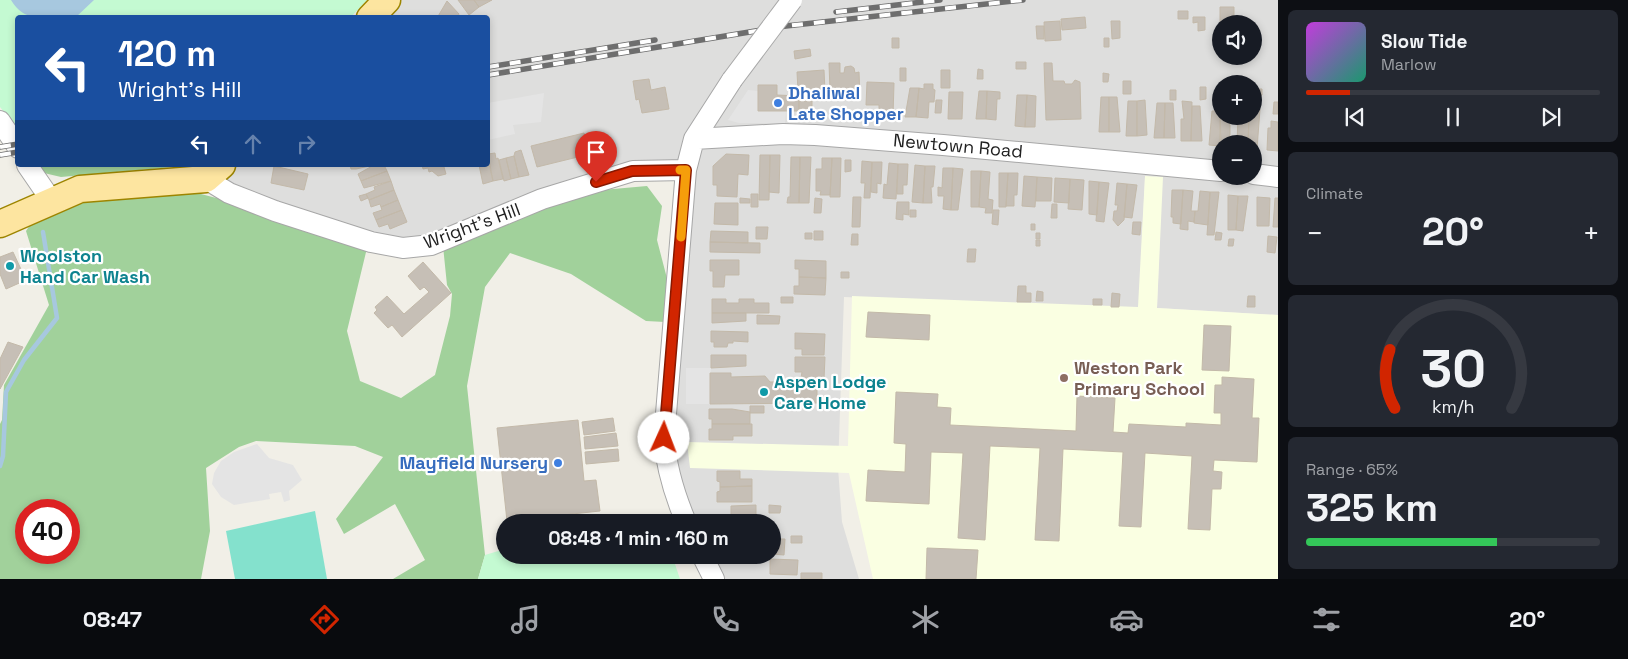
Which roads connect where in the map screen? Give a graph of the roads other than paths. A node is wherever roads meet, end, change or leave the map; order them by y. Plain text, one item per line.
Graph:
1 (387, 0) edge
2 (792, 0) edge
3 (373, 15) edge
4 (0, 121) edge
5 (694, 139) junction
6 (15, 144) edge
7 (29, 167) edge
8 (686, 170) junction
9 (1212, 170) edge
10 (214, 172) edge
11 (1262, 175) edge
12 (1278, 177) edge
13 (51, 200) junction
14 (0, 224) edge
15 (682, 514) edge
16 (706, 564) edge
17 (714, 579) edge

1 - 3 main road
2 - 5 street, bridge
4 - 6 street
5 - 8 street
5 - 9 street, Newtown Road
7 - 13 street
8 - 10 street, Wright's Hill
8 - 15 street
10 - 13 main road
11 - 12 street
13 - 14 main road
16 - 17 street

